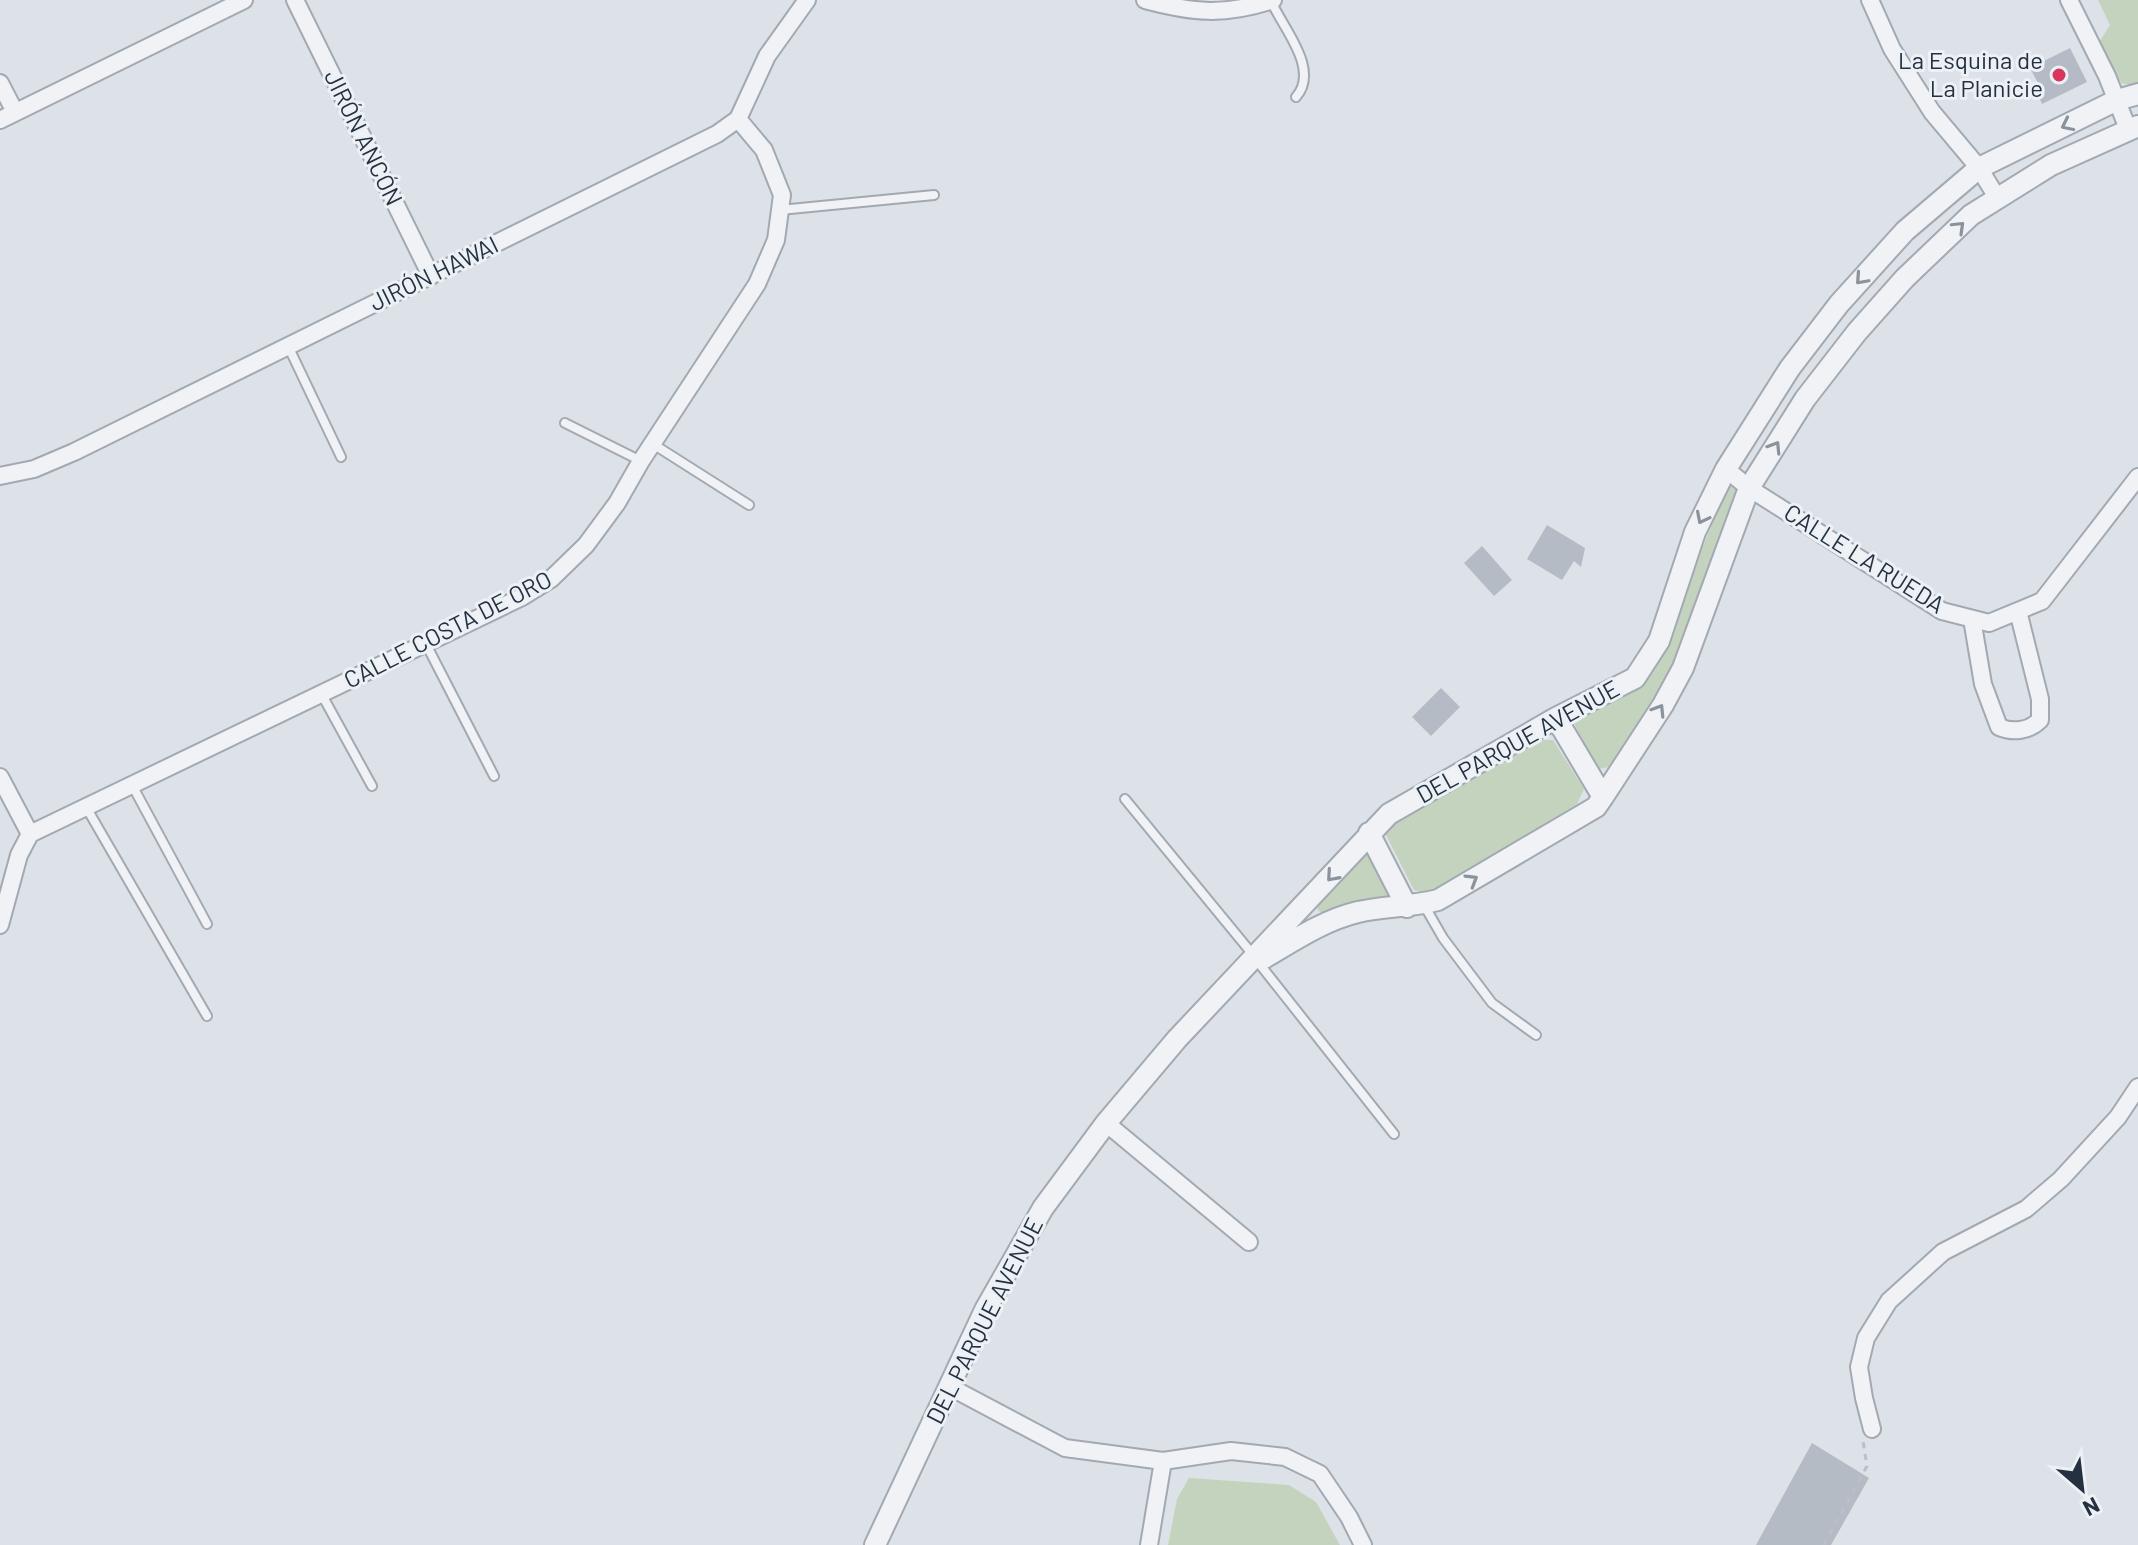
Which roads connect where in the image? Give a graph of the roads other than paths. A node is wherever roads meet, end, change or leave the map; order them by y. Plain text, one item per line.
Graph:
1 (244, 0) edge
2 (295, 0) edge
3 (807, 0) edge
4 (1145, 0) edge
5 (1870, 0) edge
6 (2069, 0) edge
7 (1273, 3) edge
8 (0, 83) edge
9 (2138, 94) edge
10 (1296, 97) dead end
11 (2117, 100) junction
12 (7, 116) edge
13 (738, 119) junction
14 (2133, 128) edge
15 (1979, 168) junction
16 (934, 195) dead end
17 (1998, 199) junction
18 (780, 210) junction
19 (431, 276) junction
20 (288, 346) junction
21 (565, 423) dead end
22 (652, 443) junction
23 (341, 457) dead end
24 (641, 461) junction
25 (1726, 469) junction
26 (0, 476) edge
27 (2138, 477) edge
28 (1749, 488) junction
29 (749, 505) dead end
30 (2018, 611) junction
31 (1972, 619) junction
32 (426, 644) junction
33 (322, 695) junction
34 (1556, 718) junction
35 (494, 776) dead end
36 (0, 777) edge
37 (132, 785) junction
38 (372, 786) dead end
39 (1603, 797) junction
40 (1125, 799) dead end
41 (86, 807) junction
42 (1369, 833) junction
43 (30, 834) junction
44 (1415, 906) junction
45 (207, 924) dead end
46 (0, 925) edge
47 (1253, 963) junction
48 (207, 1016) dead end
49 (1536, 1035) dead end
50 (2138, 1087) edge
51 (1106, 1123) junction
52 (1394, 1134) dead end
53 (1249, 1242) dead end
54 (950, 1387) junction
55 (1872, 1429) road end
56 (1163, 1461) junction
57 (875, 1545) edge
58 (1149, 1545) edge
59 (1363, 1545) edge

1 - 12 street
2 - 19 street, JIRÓN ANCÓN
3 - 13 street
4 - 7 street
5 - 15 street
6 - 11 street
7 - 10 lane
8 - 12 street
9 - 11 street, DEL PARQUE AVENUE
11 - 14 street
11 -> 15 street, DEL PARQUE AVENUE
13 - 18 street, CALLE COSTA DE ORO
13 - 19 street, JIRÓN HAWAI
14 - 17 street, DEL PARQUE AVENUE
15 - 17 street
15 -> 25 street, DEL PARQUE AVENUE
16 - 18 lane
28 -> 17 street, DEL PARQUE AVENUE
18 - 22 street, CALLE COSTA DE ORO
19 - 20 street, JIRÓN HAWAI
20 - 23 lane
20 - 26 street, JIRÓN HAWAI
21 - 24 lane
22 - 24 street, CALLE COSTA DE ORO
22 - 29 lane
24 - 32 street, CALLE COSTA DE ORO
25 - 28 street, CALLE LA RUEDA
25 -> 34 street, DEL PARQUE AVENUE
27 - 30 street, CALLE LA RUEDA
28 - 31 street, CALLE LA RUEDA
39 -> 28 street, DEL PARQUE AVENUE
30 - 31 street, CALLE LA RUEDA
30 - 31 street
32 - 33 street, CALLE COSTA DE ORO
32 - 35 lane
33 - 37 street, CALLE COSTA DE ORO
33 - 38 lane
34 - 39 street
34 - 42 street, DEL PARQUE AVENUE
36 - 43 street
37 - 41 street, CALLE COSTA DE ORO
37 - 45 lane
44 -> 39 street, DEL PARQUE AVENUE
40 - 47 lane
41 - 43 street, CALLE COSTA DE ORO
41 - 48 lane
42 - 44 street
42 -> 47 street, DEL PARQUE AVENUE
43 - 46 street
44 - 47 street, DEL PARQUE AVENUE
44 - 49 lane
47 - 51 street, DEL PARQUE AVENUE
47 - 52 lane
50 - 55 street
51 - 53 street
51 - 54 street, DEL PARQUE AVENUE
54 - 56 street
54 - 57 street, DEL PARQUE AVENUE
56 - 58 street
56 - 59 street

